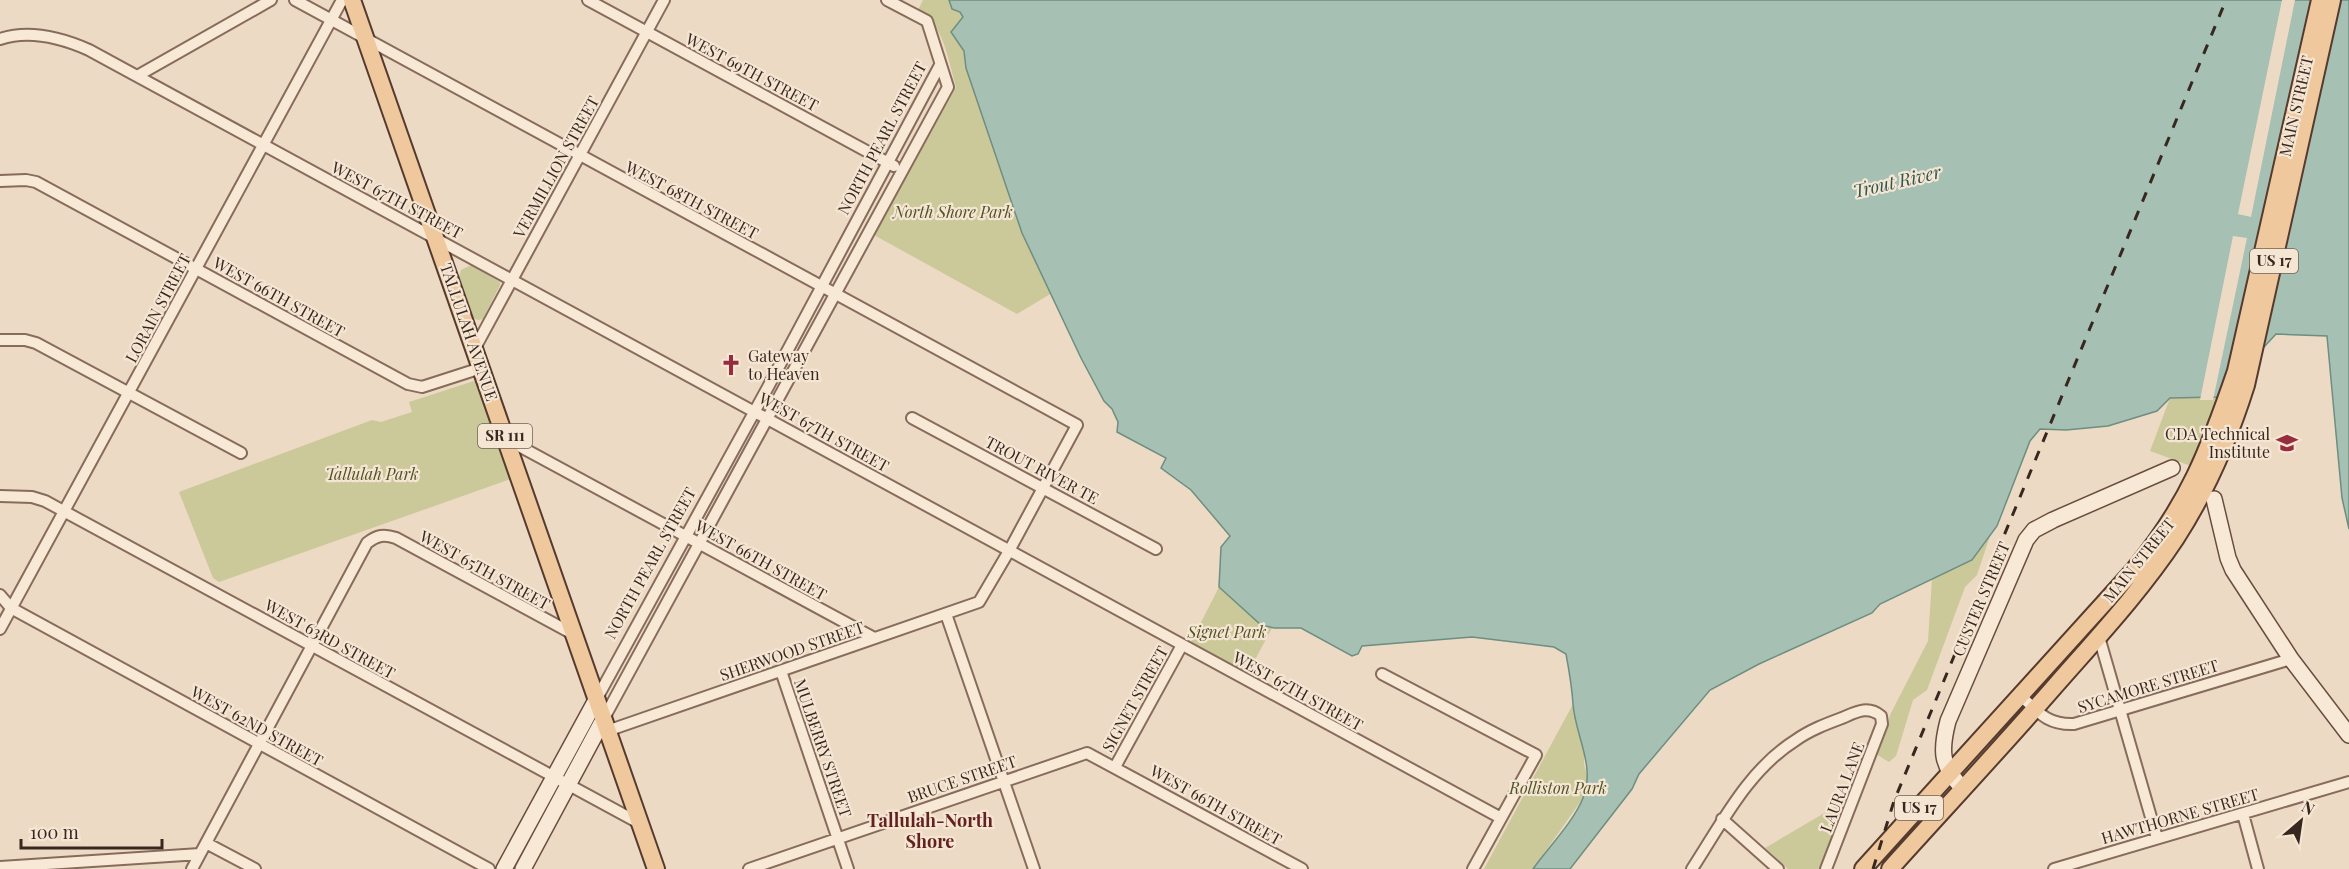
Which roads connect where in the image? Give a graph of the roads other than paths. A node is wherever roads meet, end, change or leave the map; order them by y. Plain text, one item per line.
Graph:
1 (272, 0) edge
2 (294, 0) edge
3 (342, 0) edge
4 (352, 0) edge
5 (588, 0) edge
6 (664, 0) edge
7 (887, 0) edge
8 (2320, 0) edge
9 (2332, 0) edge
10 (331, 20) junction
11 (646, 32) junction
12 (0, 39) edge
13 (367, 40) junction
14 (940, 65) junction
15 (137, 76) junction
16 (263, 145) junction
17 (579, 156) junction
18 (889, 163) junction
19 (902, 171) junction
20 (0, 181) edge
21 (437, 239) junction
22 (195, 269) junction
23 (512, 279) junction
24 (821, 286) junction
25 (836, 295) junction
26 (0, 340) edge
27 (475, 348) junction
28 (481, 368) junction
29 (129, 394) junction
30 (755, 411) junction
31 (912, 418) dead end
32 (769, 419) junction
33 (506, 439) junction
34 (241, 453) dead end
35 (2172, 468) dead end
36 (1043, 488) junction
37 (0, 496) edge
38 (2214, 499) dead end
39 (2186, 510) junction
40 (64, 511) junction
41 (686, 536) junction
42 (700, 544) junction
43 (1156, 549) dead end
44 (1009, 551) junction
45 (0, 595) edge
46 (11, 608) junction
47 (946, 614) junction
48 (0, 629) edge
49 (574, 635) junction
50 (2098, 637) junction
51 (874, 639) junction
52 (1182, 645) junction
53 (313, 646) junction
54 (2291, 659) junction
55 (781, 671) junction
56 (1382, 674) dead end
57 (2021, 696) junction
58 (596, 700) junction
59 (2035, 709) junction
60 (2120, 711) junction
61 (605, 726) junction
62 (2349, 735) edge
63 (259, 744) junction
64 (1115, 767) junction
65 (1950, 774) junction
66 (554, 778) junction
67 (1004, 780) junction
68 (2349, 782) edge
69 (568, 785) junction
70 (1963, 789) junction
71 (2242, 814) junction
72 (1501, 818) junction
73 (1722, 819) junction
74 (641, 825) junction
75 (837, 838) junction
76 (2157, 838) junction
77 (206, 843) junction
78 (200, 854) junction
79 (1898, 866) edge
80 (0, 867) edge
81 (192, 869) edge
82 (255, 869) edge
83 (489, 869) edge
84 (504, 869) edge
85 (523, 869) edge
86 (656, 869) edge
87 (749, 869) edge
88 (848, 869) edge
89 (1035, 869) edge
90 (1302, 869) edge
91 (1473, 869) edge
92 (1692, 869) edge
93 (1778, 869) edge
94 (1826, 869) edge
95 (1863, 869) edge
96 (2054, 869) edge
97 (2258, 869) edge

1 - 15 street
2 - 10 street, WEST 68TH STREET
3 - 10 street, LORAIN STREET
4 - 13 main road, TALLULAH AVENUE / SR 111
5 - 11 street, WEST 69TH STREET
6 - 11 street, VERMILLION STREET
7 - 14 street
8 - 39 main road, MAIN STREET / US 17
9 - 39 main road, MAIN STREET / US 17
10 - 13 street, WEST 68TH STREET
10 - 16 street, LORAIN STREET
11 - 17 street, VERMILLION STREET
11 - 18 street, WEST 69TH STREET
12 - 15 street, WEST 67TH STREET
13 - 17 street, WEST 68TH STREET
13 - 21 main road, TALLULAH AVENUE / SR 111
14 - 18 street, NORTH PEARL STREET
14 - 19 street, NORTH PEARL STREET
15 - 16 street, WEST 67TH STREET
16 - 21 street, WEST 67TH STREET
16 - 22 street, LORAIN STREET
17 - 23 street, VERMILLION STREET
17 - 24 street, WEST 68TH STREET
18 - 19 street, WEST 69TH STREET
18 - 24 street, NORTH PEARL STREET
19 - 25 street, NORTH PEARL STREET
20 - 22 street, WEST 66TH STREET
21 - 23 street, WEST 67TH STREET
21 - 27 main road, TALLULAH AVENUE / SR 111
22 - 28 street, WEST 66TH STREET
22 - 29 street, LORAIN STREET
23 - 27 street, VERMILLION STREET
23 - 30 street, WEST 67TH STREET
24 - 25 street, WEST 68TH STREET
24 - 30 street, NORTH PEARL STREET
25 - 32 street, NORTH PEARL STREET
25 - 36 street, WEST 68TH STREET
26 - 29 street
27 - 28 main road, TALLULAH AVENUE / SR 111
28 - 33 main road, TALLULAH AVENUE / SR 111
29 - 34 street
29 - 40 street, LORAIN STREET
30 - 32 street, WEST 67TH STREET
30 - 41 street, NORTH PEARL STREET
31 - 36 street, TROUT RIVER TE
32 - 42 street, NORTH PEARL STREET
32 - 44 street, WEST 67TH STREET
33 - 41 street, WEST 66TH STREET
33 - 49 main road, TALLULAH AVENUE / SR 111
35 - 65 street, CUSTER STREET
36 - 43 street, TROUT RIVER TE
36 - 44 street
37 - 40 street, WEST 63RD STREET
38 - 54 street
39 - 50 main road, MAIN STREET / US 17
39 - 57 main road, MAIN STREET / US 17
40 - 46 street, LORAIN STREET
40 - 53 street, WEST 63RD STREET
41 - 42 street, WEST 66TH STREET
41 - 58 street, NORTH PEARL STREET
42 - 51 street, WEST 66TH STREET
42 - 61 street, NORTH PEARL STREET
44 - 47 street, SHERWOOD STREET
44 - 52 street, WEST 67TH STREET
45 - 46 street
46 - 48 street, LORAIN STREET
46 - 63 street, WEST 62ND STREET
47 - 51 street, SHERWOOD STREET
47 - 67 street
49 - 53 street, WEST 65TH STREET
49 - 58 main road, TALLULAH AVENUE / SR 111
50 - 59 main road, MAIN STREET / US 17
50 - 60 street
51 - 55 street, SHERWOOD STREET
52 - 64 street, SIGNET STREET
52 - 72 street, WEST 67TH STREET
53 - 63 street
53 - 66 street, WEST 63RD STREET
54 - 60 street, SYCAMORE STREET
54 - 62 street
55 - 61 street, SHERWOOD STREET
55 - 75 street, MULBERRY STREET
56 - 72 street
57 - 59 street, SYCAMORE STREET
57 - 65 main road, MAIN STREET / US 17
58 - 61 main road, TALLULAH AVENUE / SR 111
58 - 66 street, NORTH PEARL STREET
59 - 60 street, SYCAMORE STREET
59 - 70 main road, MAIN STREET / US 17
60 - 76 street
61 - 69 street, NORTH PEARL STREET
61 - 74 main road, TALLULAH AVENUE / SR 111
63 - 77 street
63 - 83 street, WEST 62ND STREET
64 - 67 street, BRUCE STREET
64 - 90 street, WEST 66TH STREET
65 - 70 street, CUSTER STREET
65 - 95 main road, MAIN STREET / US 17
66 - 69 street, WEST 63RD STREET
66 - 84 street, NORTH PEARL STREET
67 - 75 street, BRUCE STREET
67 - 89 street
68 - 71 street, HAWTHORNE STREET
69 - 74 street, WEST 63RD STREET
69 - 85 street, NORTH PEARL STREET
70 - 79 main road, MAIN STREET / US 17
71 - 76 street, HAWTHORNE STREET
71 - 97 street
72 - 91 street
73 - 92 street
73 - 93 street
73 - 94 street, LAURA LANE
74 - 86 main road, TALLULAH AVENUE / SR 111
75 - 87 street, BRUCE STREET
75 - 88 street, MULBERRY STREET
76 - 96 street, HAWTHORNE STREET
77 - 78 street
77 - 82 street
78 - 80 street
78 - 81 street

